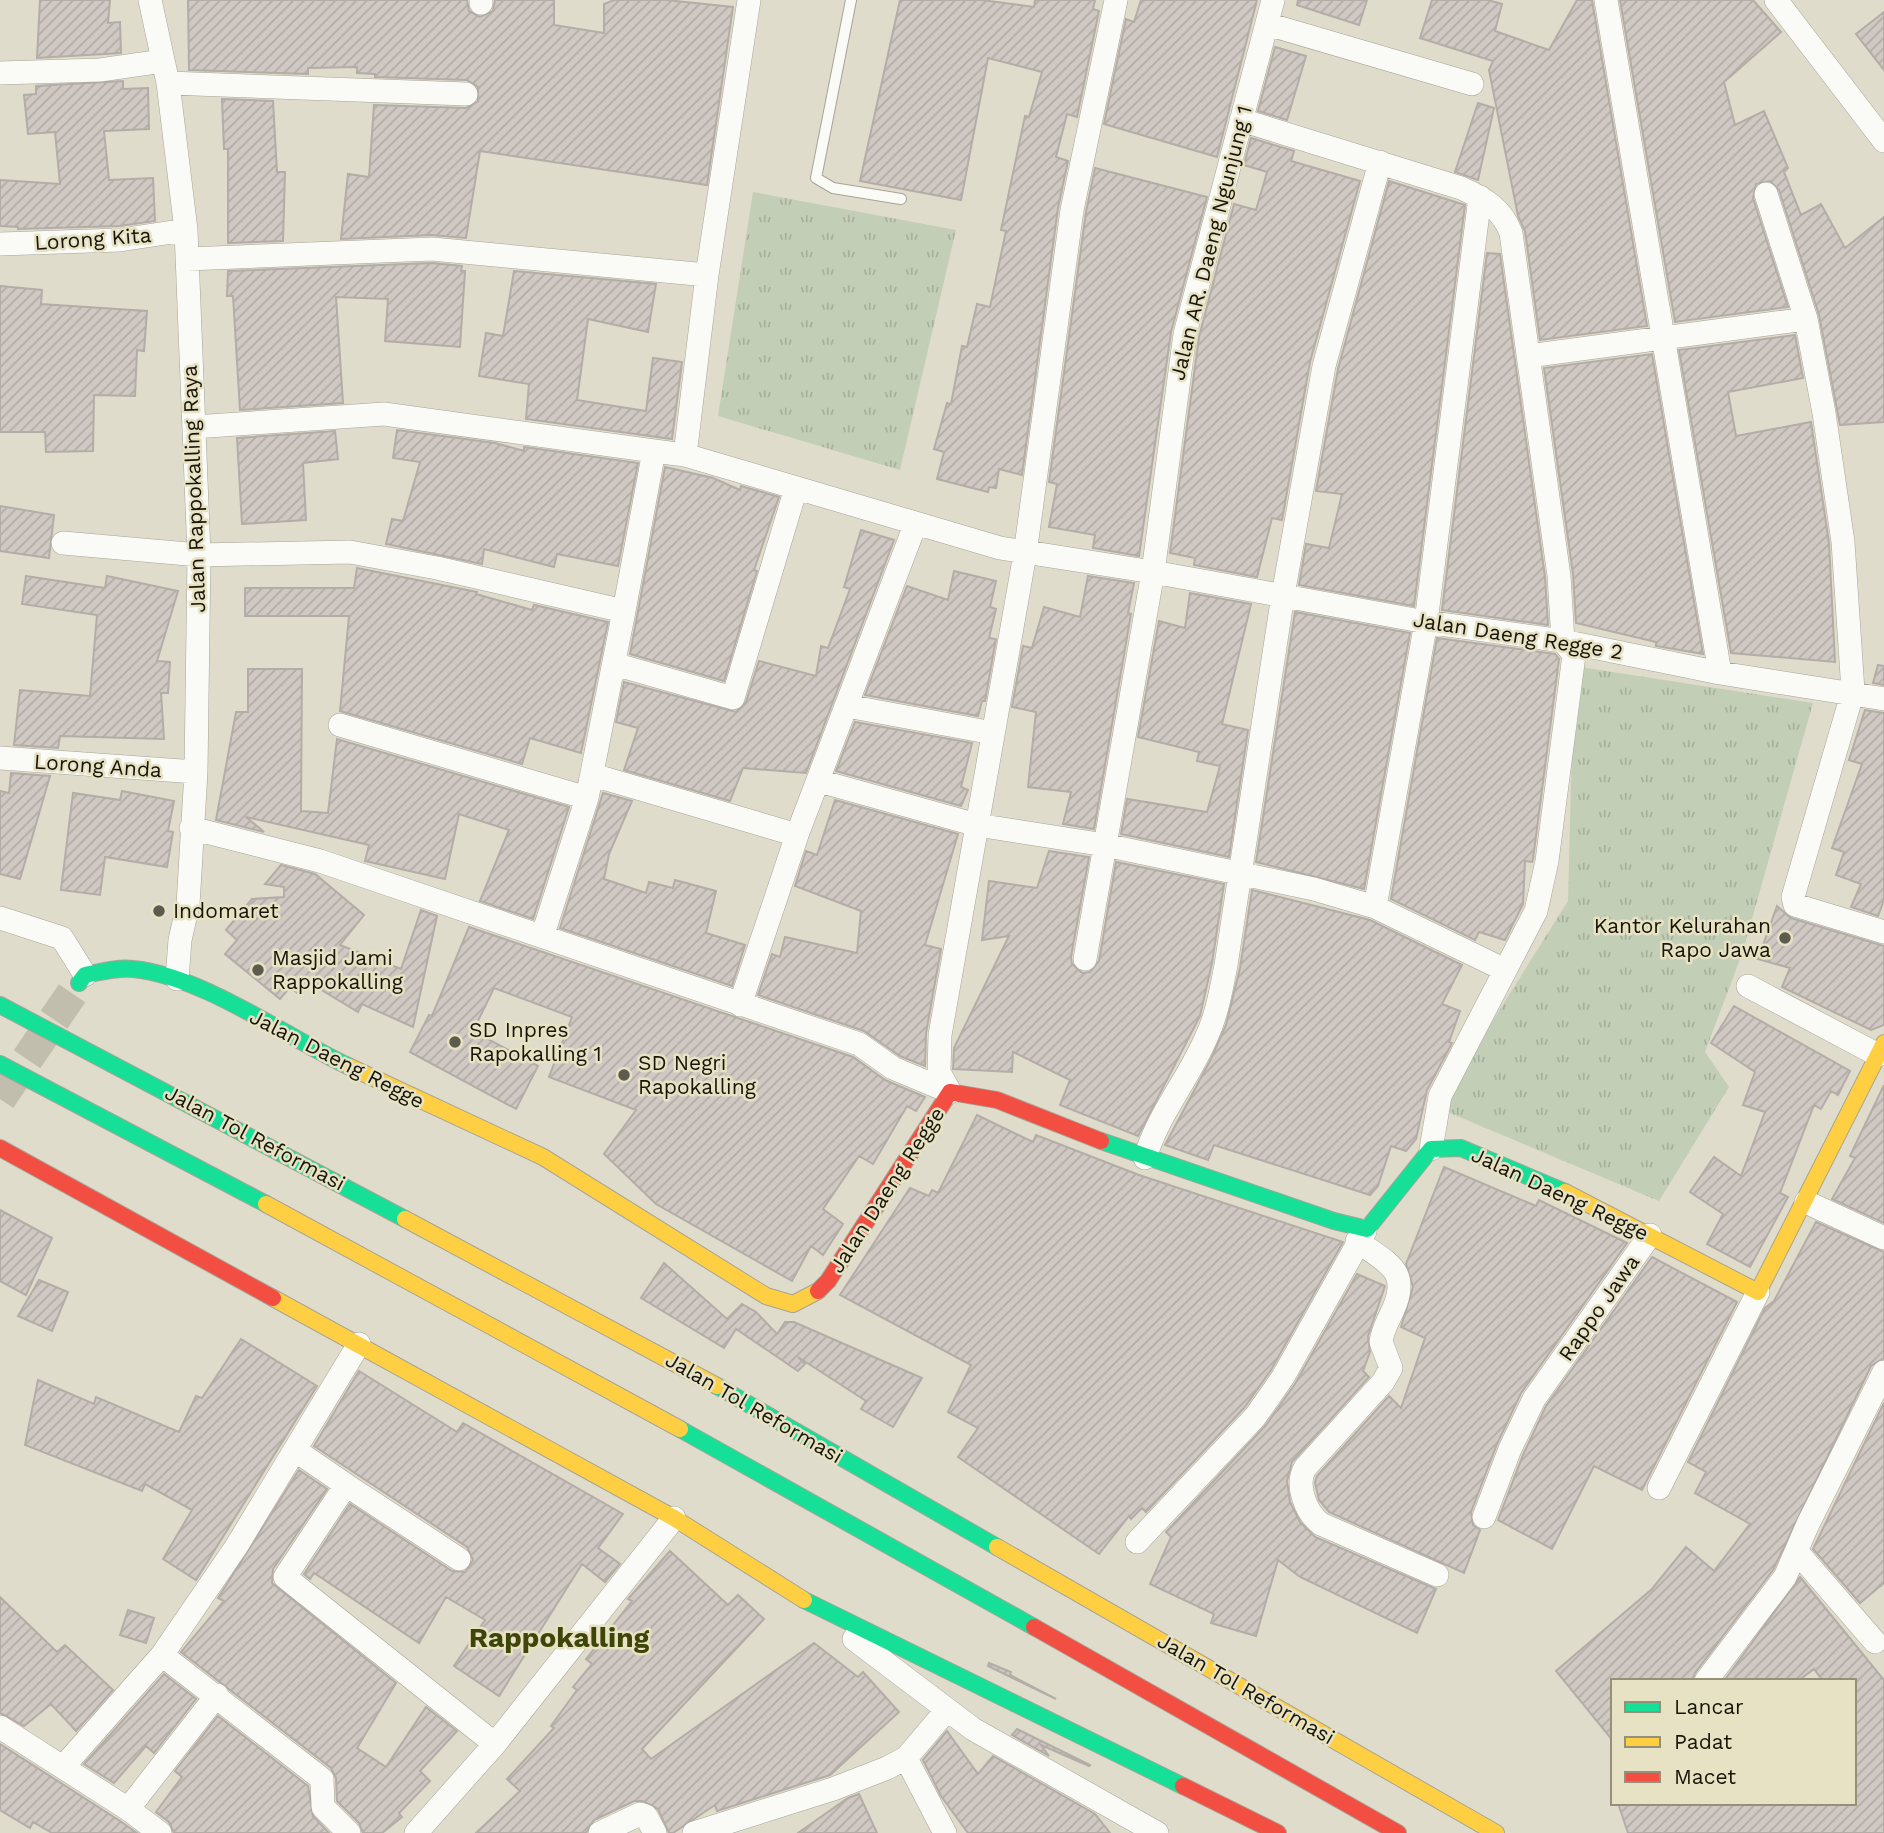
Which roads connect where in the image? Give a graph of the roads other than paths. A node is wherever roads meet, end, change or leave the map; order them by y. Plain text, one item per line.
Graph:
1 (150, 0) edge
2 (749, 0) edge
3 (851, 0) edge
4 (1116, 0) edge
5 (1273, 0) edge
6 (1606, 0) edge
7 (1776, 0) edge
8 (1267, 24) junction
9 (165, 72) junction
10 (0, 73) edge
11 (1472, 84) dead end
12 (466, 94) dead end
13 (1241, 120) junction
14 (1884, 141) edge
15 (1380, 162) junction
16 (1766, 194) dead end
17 (1480, 197) junction
18 (901, 199) dead end
19 (186, 230) junction
20 (0, 244) edge
21 (187, 259) junction
22 (707, 275) junction
23 (1806, 319) junction
24 (1664, 339) junction
25 (1528, 356) junction
26 (194, 427) junction
27 (654, 451) junction
28 (685, 455) junction
29 (796, 488) junction
30 (915, 525) junction
31 (63, 543) dead end
32 (1025, 554) junction
33 (199, 555) junction
34 (1153, 572) junction
35 (1283, 595) junction
36 (624, 611) junction
37 (1426, 622) junction
38 (1563, 641) junction
39 (614, 664) junction
40 (1720, 673) junction
41 (1853, 691) junction
42 (1884, 699) edge
43 (847, 706) junction
44 (340, 725) dead end
45 (993, 733) junction
46 (0, 758) edge
47 (196, 772) junction
48 (593, 775) junction
49 (819, 781) junction
50 (587, 798) junction
51 (977, 825) junction
52 (191, 828) junction
53 (797, 835) junction
54 (1105, 845) junction
55 (1240, 871) junction
56 (1375, 907) junction
57 (0, 918) edge
58 (1884, 932) edge
59 (543, 934) junction
60 (1085, 959) dead end
61 (1505, 970) junction
62 (82, 979) joint
63 (177, 979) junction
64 (1748, 986) dead end
65 (740, 1004) junction
66 (0, 1005) edge
67 (1881, 1049) edge
68 (0, 1064) edge
69 (950, 1092) junction
70 (0, 1148) edge
71 (1431, 1149) junction
72 (1145, 1158) junction
73 (1806, 1202) junction
74 (1362, 1235) junction
75 (1650, 1235) junction
76 (1884, 1238) edge
77 (1758, 1292) junction
78 (359, 1344) junction
79 (1884, 1372) edge
80 (295, 1450) junction
81 (346, 1485) junction
82 (1659, 1488) dead end
83 (1484, 1517) dead end
84 (674, 1518) junction
85 (1137, 1542) dead end
86 (1798, 1553) junction
87 (459, 1559) dead end
88 (1437, 1575) dead end
89 (804, 1600) junction
90 (1875, 1642) dead end
91 (162, 1655) junction
92 (1708, 1679) edge
93 (217, 1695) junction
94 (946, 1712) junction
95 (0, 1727) edge
96 (495, 1744) junction
97 (906, 1758) junction
98 (63, 1767) junction
99 (128, 1808) junction
100 (421, 1831) edge
101 (160, 1833) edge
102 (349, 1833) edge
103 (600, 1833) edge
104 (655, 1833) edge
105 (694, 1833) edge
106 (945, 1833) edge
107 (1157, 1833) edge
108 (1278, 1833) edge
109 (1398, 1833) edge
110 (1496, 1833) edge

1 - 9 street, Jalan Rappokalling Raya
2 - 22 street
3 - 18 lane
4 - 32 street
5 - 8 street, Jalan AR. Daeng Ngunjung 1
6 - 24 street
7 - 14 street
8 - 11 street
8 - 13 street, Jalan AR. Daeng Ngunjung 1
9 - 10 street
9 - 12 street
9 - 19 street, Jalan Rappokalling Raya
13 - 15 street
13 - 34 street, Jalan AR. Daeng Ngunjung 1
15 - 17 street
15 - 35 street
16 - 23 street
17 - 25 street
17 - 37 street
19 - 20 street, Lorong Kita
19 - 21 street, Jalan Rappokalling Raya
21 - 22 street
21 - 26 street, Jalan Rappokalling Raya
22 - 28 street
23 - 24 street
23 - 41 street
24 - 25 street
24 - 40 street
25 - 38 street
26 - 27 street, Jalan Daeng Regge 2
26 - 33 street, Jalan Rappokalling Raya
27 - 28 street, Jalan Daeng Regge 2
27 - 36 street
28 - 29 street, Jalan Daeng Regge 2
29 - 30 street, Jalan Daeng Regge 2
29 - 39 street
30 - 32 street, Jalan Daeng Regge 2
30 - 43 street
31 - 33 street
32 - 34 street, Jalan Daeng Regge 2
32 - 45 street
33 - 36 street
33 - 47 street, Jalan Rappokalling Raya
34 - 35 street, Jalan Daeng Regge 2
34 - 54 street, Jalan AR. Daeng Ngunjung 1
35 - 37 street, Jalan Daeng Regge 2
35 - 55 street
36 - 39 street
37 - 38 street, Jalan Daeng Regge 2
37 - 56 street
38 - 40 street, Jalan Daeng Regge 2
38 - 61 street
39 - 48 street
40 - 41 street, Jalan Daeng Regge 2
41 - 42 street, Jalan Daeng Regge 2
41 - 58 street
43 - 45 street
43 - 49 street
44 - 50 street
45 - 51 street
46 - 47 street, Lorong Anda
47 - 52 street, Jalan Rappokalling Raya
48 - 50 street
48 - 53 street
49 - 51 street
49 - 53 street
50 - 59 street
51 - 54 street
51 - 69 street
52 - 59 street
52 - 63 street, Jalan Rappokalling Raya
53 - 65 street
54 - 55 street
54 - 60 street, Jalan AR. Daeng Ngunjung 1
55 - 56 street
55 - 72 street
56 - 61 street
57 - 62 street
59 - 65 street
61 - 71 street
62 - 63 main road, Jalan Daeng Regge
63 - 69 main road, Jalan Daeng Regge
64 - 67 street
65 - 69 street
66 - 110 main road, Jalan Tol Reformasi
67 - 73 main road
68 - 109 main road
69 - 72 main road, Jalan Daeng Regge
70 - 78 main road
71 - 74 main road
71 - 75 main road, Jalan Daeng Regge
72 - 74 main road, Jalan Daeng Regge
73 - 76 street
73 - 77 main road
74 - 85 street
74 - 88 street
75 - 77 main road, Jalan Daeng Regge
75 - 83 street, Rappo Jawa
77 - 82 street
78 - 80 street
78 - 84 main road
79 - 86 street
80 - 81 street
80 - 91 street
81 - 87 street
81 - 96 street
84 - 89 main road
84 - 96 street
86 - 90 street
86 - 92 street
89 - 94 street
89 - 108 main road
91 - 93 street
91 - 98 street
93 - 99 street
93 - 102 street
94 - 97 street
94 - 107 street
95 - 98 street
96 - 100 street
97 - 105 street
97 - 106 street
98 - 99 street
99 - 101 street
103 - 104 street

